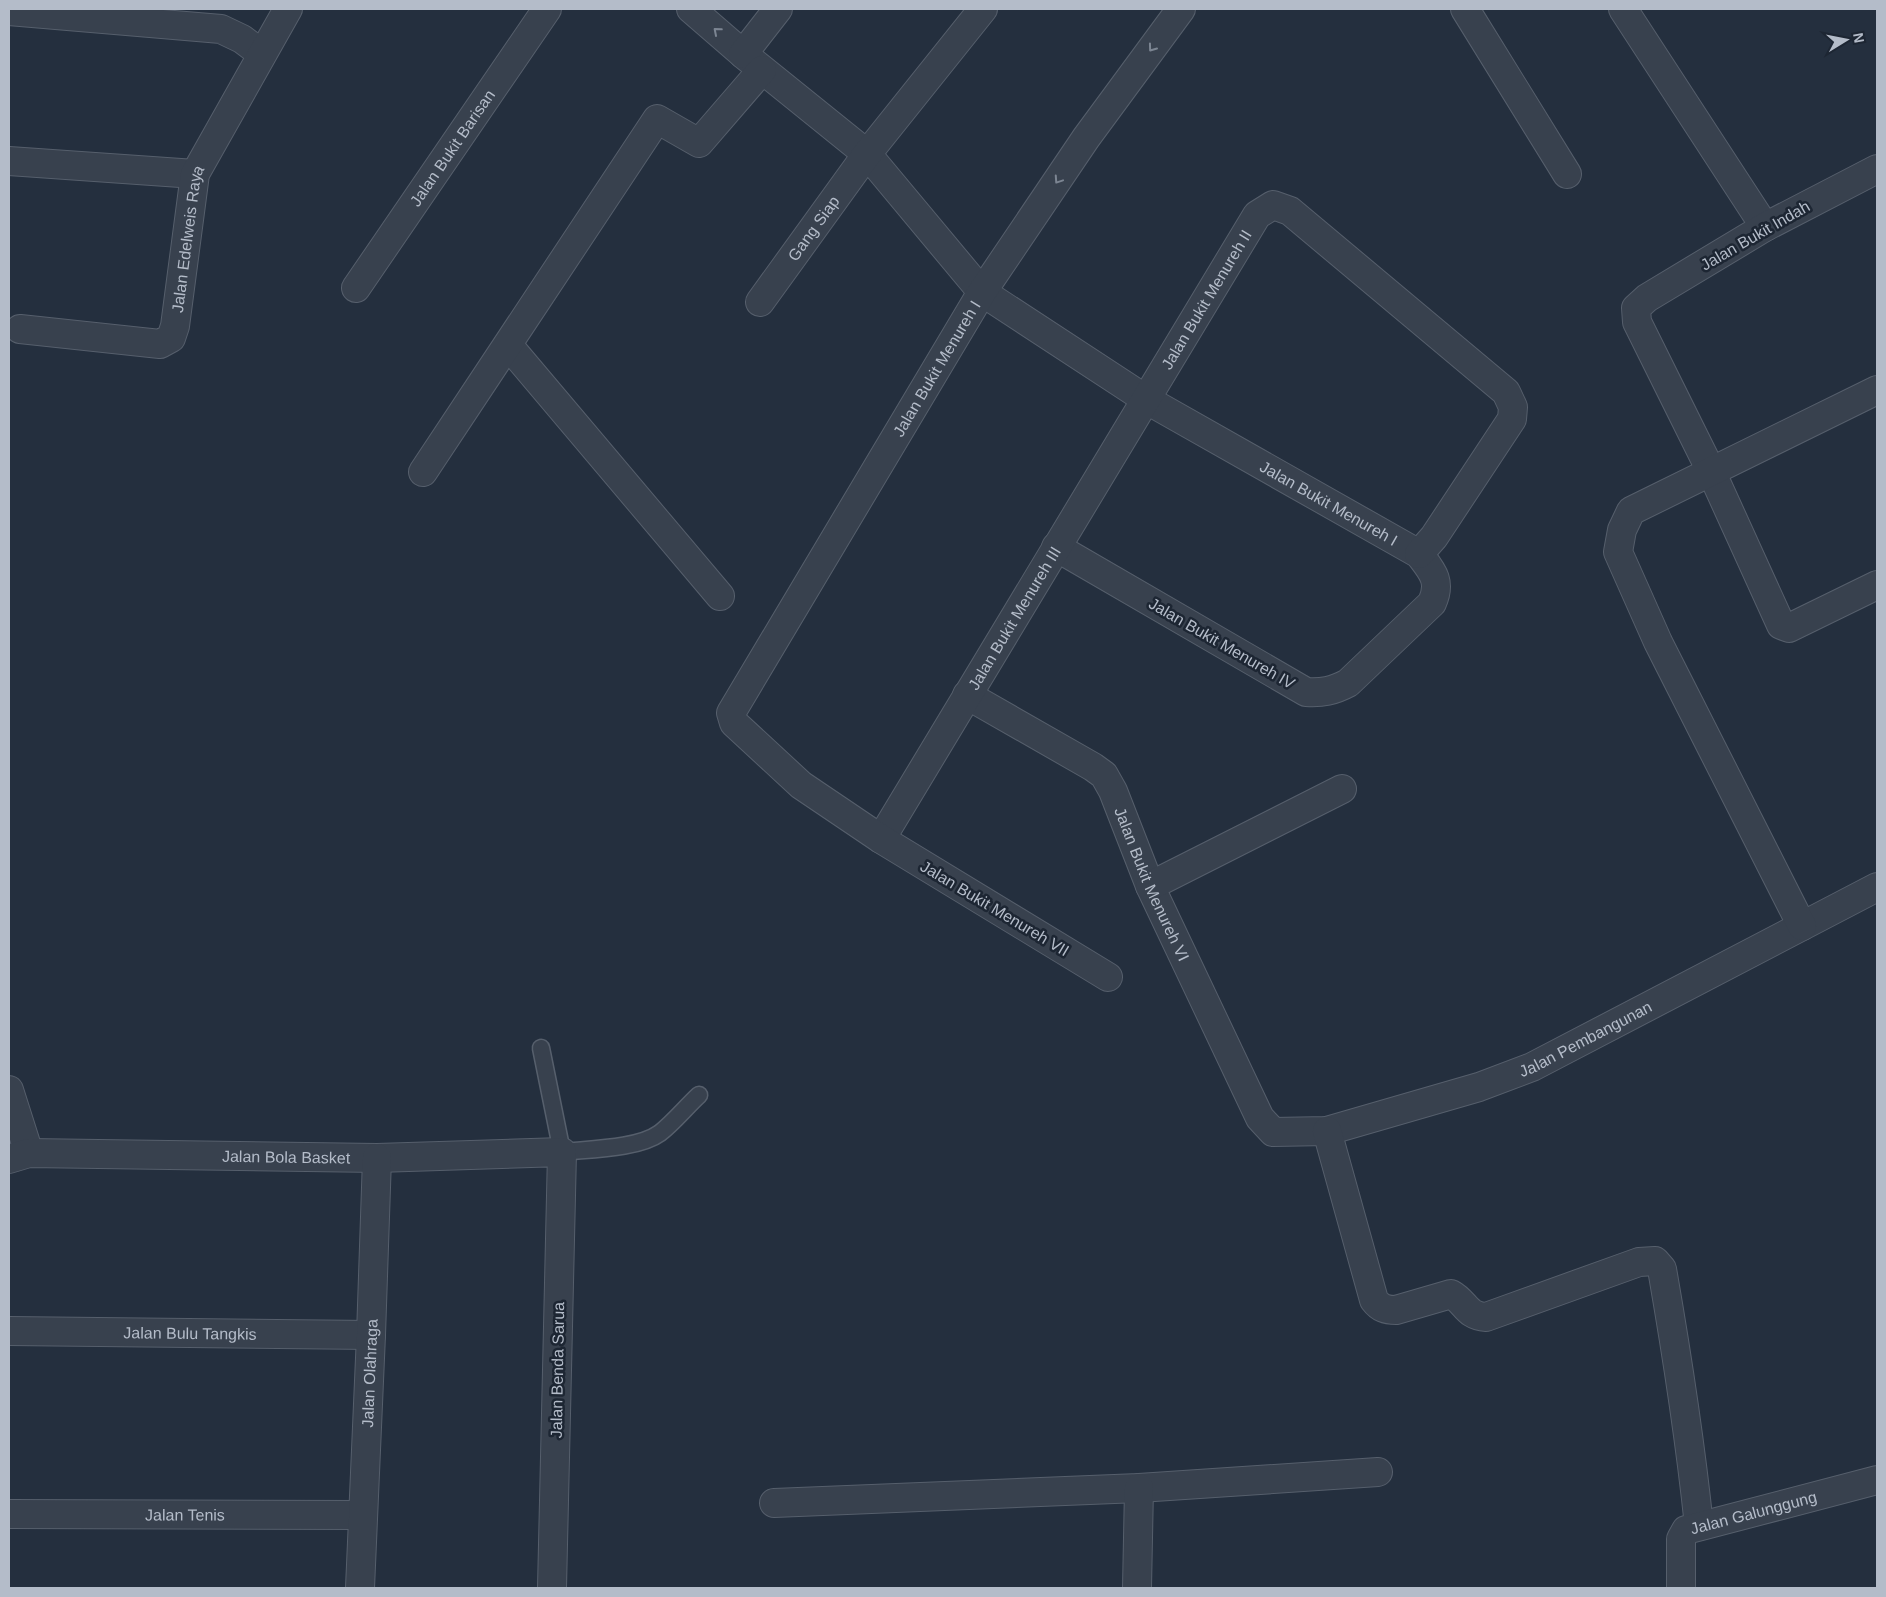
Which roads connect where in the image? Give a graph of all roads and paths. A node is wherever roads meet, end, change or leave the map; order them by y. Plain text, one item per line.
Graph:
1 (288, 9) edge
2 (548, 9) edge
3 (691, 9) edge
4 (778, 9) edge
5 (983, 9) edge
6 (1181, 9) edge
7 (1465, 9) edge
8 (1623, 9) edge
9 (9, 10) edge
10 (262, 54) junction
11 (752, 62) junction
12 (867, 154) junction
13 (9, 161) edge
14 (1877, 169) edge
15 (195, 174) junction
16 (1567, 174) dead end
17 (1765, 227) junction
18 (356, 288) dead end
19 (982, 292) junction
20 (760, 302) dead end
21 (20, 329) dead end
22 (508, 345) junction
23 (1877, 390) edge
24 (1147, 400) junction
25 (1712, 471) junction
26 (423, 472) dead end
27 (1056, 547) junction
28 (1419, 554) junction
29 (1877, 585) edge
30 (720, 596) dead end
31 (967, 695) junction
32 (1342, 789) dead end
33 (882, 839) junction
34 (1150, 886) junction
35 (1877, 887) edge
36 (1802, 926) junction
37 (1108, 977) dead end
38 (541, 1048) dead end
39 (9, 1090) edge
40 (699, 1095) dead end
41 (1327, 1131) junction
42 (1273, 1132) joint
43 (562, 1152) junction
44 (19, 1156) edge
45 (377, 1158) junction
46 (9, 1331) edge
47 (372, 1335) junction
48 (1378, 1472) dead end
49 (1871, 1484) edge
50 (1139, 1488) junction
51 (774, 1504) dead end
52 (9, 1514) edge
53 (362, 1515) junction
54 (1699, 1526) junction
55 (360, 1588) edge
56 (552, 1588) edge
57 (1137, 1588) edge
58 (1681, 1588) edge

1 - 10 street, Jalan Edelweis Raya
2 - 18 street, Jalan Bukit Barisan
11 -> 3 street
4 - 11 street
5 - 12 street, Gang Siap
6 -> 19 street
7 - 16 street
8 - 17 street
9 - 10 street
10 - 15 street, Jalan Edelweis Raya
11 - 12 street
11 - 22 street
12 - 19 street
12 - 20 street, Gang Siap
13 - 15 street
14 - 17 street, Jalan Bukit Indah
15 - 21 street, Jalan Edelweis Raya
17 - 25 street, Jalan Bukit Indah
19 - 24 street, Jalan Bukit Menureh I
19 - 33 street, Jalan Bukit Menureh I
22 - 26 street
22 - 30 street
23 - 25 street
24 - 27 street, Jalan Bukit Menureh III
24 - 28 street, Jalan Bukit Menureh I
24 - 28 street, Jalan Bukit Menureh II
25 - 29 street
25 - 36 street
27 - 28 street, Jalan Bukit Menureh IV
27 - 31 street, Jalan Bukit Menureh III
31 - 33 street, Jalan Bukit Menureh III
31 - 34 street, Jalan Bukit Menureh VI
32 - 34 street
33 - 37 street, Jalan Bukit Menureh VII
34 - 42 street, Jalan Bukit Menureh VI
35 - 36 street, Jalan Pembangunan
36 - 41 street, Jalan Pembangunan
38 - 43 lane
39 - 44 street
40 - 43 lane
41 - 42 street, Jalan Pembangunan
41 - 54 street
43 - 45 street, Jalan Bola Basket
43 - 56 street, Jalan Benda Sarua
44 - 45 street, Jalan Bola Basket
45 - 47 street, Jalan Olahraga
46 - 47 street, Jalan Bulu Tangkis
47 - 53 street, Jalan Olahraga
48 - 50 street
49 - 54 street, Jalan Galunggung
50 - 51 street
50 - 57 street
52 - 53 street, Jalan Tenis
53 - 55 street, Jalan Olahraga
54 - 58 street, Jalan Galunggung

